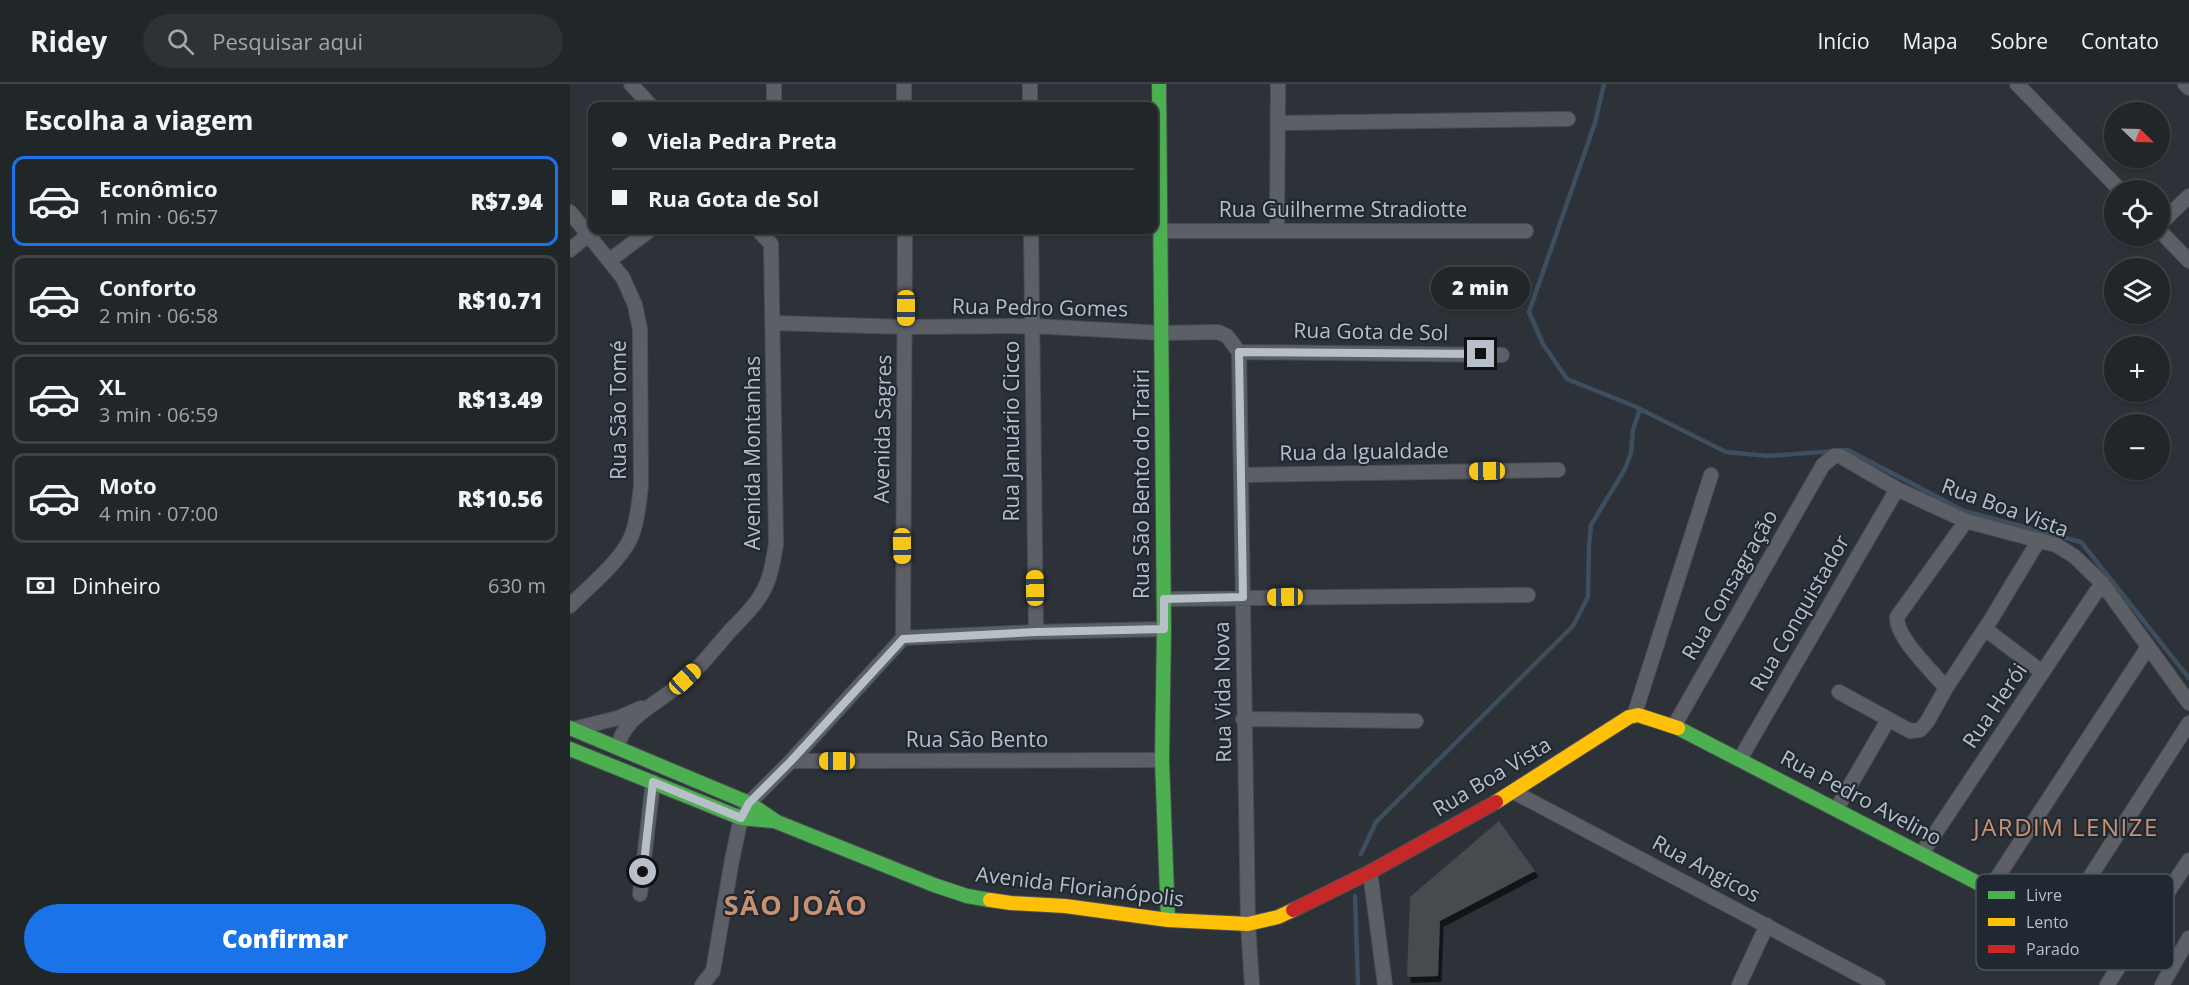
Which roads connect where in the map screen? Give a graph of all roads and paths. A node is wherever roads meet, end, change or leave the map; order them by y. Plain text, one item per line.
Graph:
1 (632, 84) edge
2 (774, 84) edge
3 (904, 84) edge
4 (1030, 84) edge
5 (1159, 84) edge
6 (1278, 84) edge
7 (2017, 84) edge
8 (2185, 84) edge
9 (2189, 88) edge
10 (648, 102) edge
11 (774, 102) edge
12 (904, 102) edge
13 (1030, 102) edge
14 (1568, 119) dead end
15 (1278, 123) junction
16 (2110, 180) edge
17 (2189, 196) edge
18 (570, 212) edge
19 (2170, 214) edge
20 (1277, 230) junction
21 (1161, 231) junction
22 (1526, 231) dead end
23 (588, 234) junction
24 (645, 234) edge
25 (762, 234) edge
26 (771, 234) edge
27 (905, 234) edge
28 (1031, 234) edge
29 (2170, 241) edge
30 (771, 244) junction
31 (570, 250) edge
32 (610, 260) junction
33 (2189, 261) edge
34 (774, 323) junction
35 (1033, 326) junction
36 (906, 327) junction
37 (1161, 333) junction
38 (1239, 352) junction
39 (1502, 355) dead end
40 (1823, 465) joint
41 (1558, 470) dead end
42 (1242, 475) junction
43 (1711, 475) dead end
44 (1896, 489) junction
45 (1966, 521) junction
46 (2039, 540) junction
47 (2102, 583) junction
48 (1528, 595) dead end
49 (1243, 597) junction
50 (1164, 599) junction
51 (570, 606) edge
52 (1164, 629) junction
53 (1985, 629) junction
54 (1036, 632) junction
55 (903, 639) junction
56 (2148, 647) junction
57 (2042, 672) junction
58 (1946, 688) junction
59 (1839, 693) dead end
60 (2189, 703) edge
61 (651, 704) junction
62 (1634, 716) junction
63 (1243, 719) junction
64 (1888, 720) junction
65 (1416, 721) dead end
66 (2189, 723) edge
67 (1674, 726) junction
68 (571, 728) edge
69 (618, 748) junction
70 (570, 749) edge
71 (1740, 759) junction
72 (1162, 760) junction
73 (791, 761) junction
74 (653, 782) junction
75 (1514, 792) junction
76 (749, 803) junction
77 (1837, 808) junction
78 (741, 818) junction
79 (777, 822) junction
80 (1922, 853) junction
81 (2189, 860) edge
82 (1370, 872) junction
83 (1999, 874) edge
84 (2092, 874) edge
85 (1976, 883) edge
86 (2174, 883) edge
87 (640, 894) dead end
88 (1168, 920) junction
89 (1248, 924) junction
90 (1767, 925) junction
91 (2189, 938) edge
92 (2174, 964) edge
93 (2117, 970) edge
94 (2171, 970) edge
95 (1873, 984) edge
96 (702, 985) edge
97 (1252, 985) edge
98 (1385, 985) edge
99 (1739, 985) edge
100 (2107, 985) edge
101 (2162, 985) edge

1 - 10 street
2 - 11 street
3 - 12 street
4 - 13 street
5 - 21 street, Rua São Bento do Trairi
6 - 15 street
7 - 16 street
8 - 9 street
14 - 15 street
15 - 20 street
17 - 19 street
18 - 23 street, Rua São Tomé
20 - 21 street, Rua Guilherme Stradiotte
20 - 22 street, Rua Guilherme Stradiotte
21 - 37 street, Rua São Bento do Trairi
23 - 31 street
23 - 32 street, Rua São Tomé
24 - 32 street
25 - 30 street
26 - 30 street, Avenida Montanhas
27 - 36 street, Avenida Sagres
28 - 35 street, Rua Januário Cicco
29 - 33 street
30 - 34 street, Avenida Montanhas
32 - 51 street, Rua São Tomé
34 - 36 street, Rua Pedro Gomes
34 - 61 street, Avenida Montanhas
35 - 36 street, Rua Pedro Gomes
35 - 37 street, Rua Pedro Gomes
35 - 54 street, Rua Januário Cicco
36 - 55 street, Avenida Sagres
37 - 38 street, Rua Pedro Gomes
37 - 50 street, Rua São Bento do Trairi
38 - 39 street, Rua Gota de Sol
38 - 42 street, Rua Vida Nova
40 - 44 street, Rua Boa Vista
40 - 67 street, Rua Consagração
41 - 42 street, Rua da Igualdade
42 - 49 street, Rua Vida Nova
43 - 62 street
44 - 45 street, Rua Boa Vista
44 - 71 street, Rua Conquistador
45 - 46 street, Rua Boa Vista
45 - 58 street
46 - 47 street, Rua Boa Vista
46 - 53 street
47 - 56 street, Rua Boa Vista
47 - 57 street, Rua Herói
48 - 49 street
49 - 50 street
49 - 63 street, Rua Vida Nova
50 - 52 street, Rua São Bento do Trairi
52 - 54 street
52 - 72 street, Rua São Bento do Trairi
53 - 57 street
53 - 58 street
54 - 55 street
55 - 73 street
56 - 60 street, Rua Boa Vista
56 - 83 street
57 - 80 street, Rua Herói
58 - 64 street
59 - 64 street
61 - 68 street, Avenida Montanhas
61 - 69 street, Avenida Montanhas
62 - 67 street
62 - 75 street, Rua Boa Vista
63 - 65 street
63 - 89 street, Rua Vida Nova
64 - 77 street
66 - 84 street
67 - 71 street, Rua Pedro Avelino
68 - 69 street, Avenida Florianópolis
69 - 76 street, Avenida Florianópolis
70 - 74 street, Avenida Florianópolis
71 - 77 street, Rua Pedro Avelino
72 - 73 street, Rua São Bento
72 - 88 street, Rua São Bento do Trairi
73 - 76 street
74 - 78 street, Avenida Florianópolis
74 - 87 street
75 - 82 street, Rua Boa Vista
75 - 90 street, Rua Angicos
76 - 78 street
76 - 79 street, Avenida Florianópolis
77 - 80 street, Rua Pedro Avelino
78 - 79 street, Avenida Florianópolis
78 - 96 street
79 - 88 street, Avenida Florianópolis
80 - 85 street, Rua Pedro Avelino
81 - 86 street
82 - 89 street
82 - 98 street
88 - 89 street, Avenida Florianópolis
89 - 97 street, Rua Vida Nova
90 - 95 street, Rua Angicos
90 - 99 street
91 - 92 street
93 - 100 street
94 - 101 street

